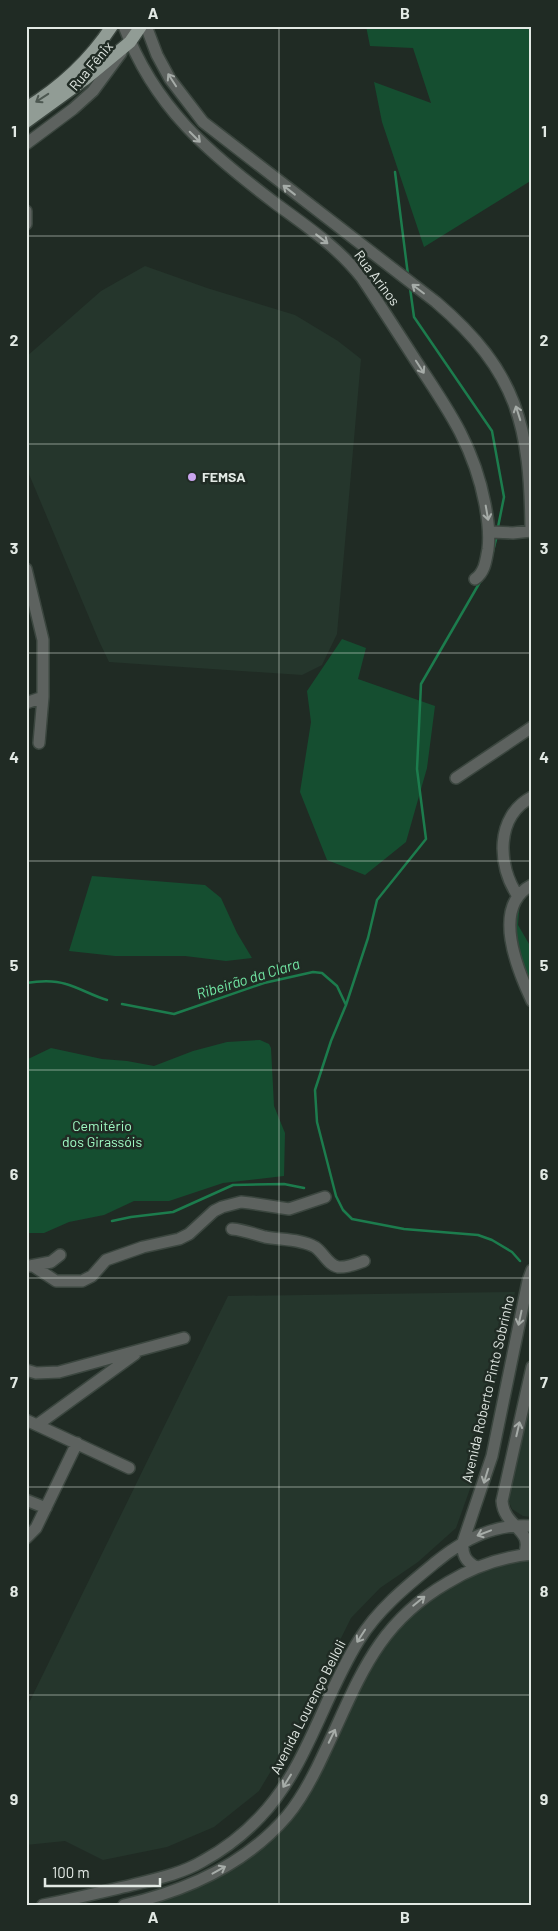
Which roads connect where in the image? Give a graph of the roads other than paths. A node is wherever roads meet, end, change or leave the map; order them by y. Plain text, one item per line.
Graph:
1 (112, 26) edge
2 (124, 26) edge
3 (141, 26) edge
4 (146, 26) edge
5 (130, 42) junction
6 (26, 108) edge
7 (26, 122) edge
8 (26, 144) edge
9 (26, 211) edge
10 (26, 224) edge
11 (531, 531) edge
12 (490, 532) junction
13 (26, 569) edge
14 (475, 579) dead end
15 (43, 697) junction
16 (26, 703) edge
17 (532, 727) edge
18 (39, 743) dead end
19 (456, 778) dead end
20 (532, 797) edge
21 (532, 885) edge
22 (518, 896) junction
23 (532, 1002) edge
24 (325, 1197) dead end
25 (232, 1229) dead end
26 (60, 1255) dead end
27 (364, 1261) dead end
28 (30, 1266) edge
29 (530, 1277) edge
30 (184, 1338) dead end
31 (142, 1350) junction
32 (532, 1367) edge
33 (26, 1370) edge
34 (26, 1420) edge
35 (37, 1425) junction
36 (77, 1443) junction
37 (129, 1468) dead end
38 (26, 1500) edge
39 (46, 1508) junction
40 (513, 1525) junction
41 (532, 1526) edge
42 (26, 1538) edge
43 (463, 1542) junction
44 (528, 1554) edge
45 (476, 1567) junction
46 (43, 1905) edge
47 (124, 1905) edge

1 -> 6 main road
2 - 5 street, Rua Arinos
3 - 5 main road
11 -> 4 street, Rua Arinos
5 - 7 main road
5 - 8 street, Rua Fênix
5 -> 12 street, Rua Arinos
9 - 10 street
11 - 12 street
12 - 14 street, Rua Arinos
13 - 15 street
15 - 16 street
15 - 18 street
17 - 19 street
20 - 22 street
21 - 22 street
22 - 23 street
24 - 28 street
25 - 27 street
26 - 28 street
29 -> 43 street, Avenida Roberto Pinto Sobrinho
30 - 31 street
31 - 33 street
31 - 35 street
40 -> 32 street
34 - 35 street
35 - 36 street
36 - 37 street
36 - 39 street
38 - 39 street
39 - 42 street
40 - 41 street, Avenida Lourenço Belloli
40 -> 43 street, Avenida Lourenço Belloli
40 - 44 street
43 - 45 street
43 -> 46 street, Avenida Lourenço Belloli
44 - 45 street
47 -> 45 street

